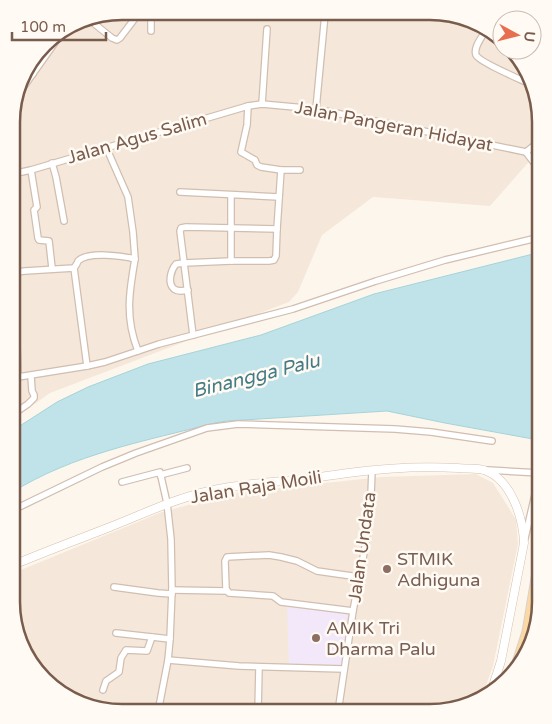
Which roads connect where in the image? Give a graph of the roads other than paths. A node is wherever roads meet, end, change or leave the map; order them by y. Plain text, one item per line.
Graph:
1 (133, 20) edge
2 (151, 20) edge
3 (324, 20) edge
4 (94, 24) edge
5 (267, 29) dead end
6 (151, 31) dead end
7 (483, 35) edge
8 (49, 51) edge
9 (47, 54) joint
10 (33, 74) edge
11 (523, 81) edge
12 (262, 104) junction
13 (248, 106) junction
14 (316, 109) junction
15 (106, 147) junction
16 (532, 147) edge
17 (526, 152) junction
18 (532, 160) edge
19 (52, 163) junction
20 (30, 170) junction
21 (281, 170) junction
22 (300, 170) dead end
23 (20, 172) edge
24 (180, 192) dead end
25 (231, 195) junction
26 (279, 197) junction
27 (64, 221) dead end
28 (231, 228) junction
29 (277, 229) junction
30 (532, 239) edge
31 (134, 259) junction
32 (231, 261) junction
33 (184, 263) junction
34 (52, 268) junction
35 (74, 268) junction
36 (20, 271) edge
37 (188, 290) junction
38 (194, 335) junction
39 (138, 351) junction
40 (87, 366) junction
41 (32, 376) junction
42 (20, 377) edge
43 (20, 410) edge
44 (492, 441) dead end
45 (187, 468) dead end
46 (372, 470) junction
47 (484, 470) junction
48 (532, 473) edge
49 (160, 475) junction
50 (122, 482) dead end
51 (167, 503) junction
52 (20, 507) edge
53 (532, 508) edge
54 (524, 543) junction
55 (20, 562) edge
56 (359, 577) junction
57 (114, 586) dead end
58 (227, 591) junction
59 (172, 592) junction
60 (532, 600) edge
61 (353, 611) junction
62 (116, 633) dead end
63 (152, 636) junction
64 (170, 638) junction
65 (524, 640) edge
66 (168, 660) junction
67 (259, 667) junction
68 (344, 669) junction
69 (495, 681) edge
70 (103, 690) dead end
71 (160, 704) edge
72 (258, 704) edge
73 (340, 704) edge

1 - 4 street
2 - 6 street
3 - 14 street
5 - 12 street
7 - 11 street
8 - 9 street
9 - 10 street
12 - 13 street, Jalan Agus Salim
12 - 14 street, Jalan Pangeran Hidayat
13 - 15 street, Jalan Agus Salim
13 - 21 street
14 - 17 street, Jalan Pangeran Hidayat
15 - 19 street, Jalan Agus Salim
15 - 31 street
16 - 17 street
17 - 18 street
19 - 20 street, Jalan Agus Salim
19 - 27 street
20 - 23 street, Jalan Agus Salim
20 - 34 street
21 - 22 street
21 - 26 street
24 - 25 street
25 - 26 street
25 - 28 street
26 - 29 street
28 - 29 street
28 - 32 street
28 - 33 street
29 - 32 street
30 - 38 street
31 - 35 street
31 - 39 street
32 - 33 street
33 - 37 street
33 - 37 street
34 - 35 street
34 - 36 street
35 - 40 street
37 - 38 street
38 - 39 street
39 - 40 street
40 - 41 street
41 - 42 street
41 - 43 street
44 - 52 street
45 - 49 street
46 - 47 street, Jalan Raja Moili
46 - 51 street, Jalan Raja Moili
46 - 56 street, Jalan Undata
47 - 48 street
47 - 54 street
49 - 50 street
49 - 51 street
51 - 55 street, Jalan Raja Moili
51 - 59 street
53 - 54 street
54 - 69 street
56 - 58 street
56 - 61 street, Jalan Undata
57 - 59 street
58 - 59 street
58 - 61 street
59 - 64 street
60 - 65 main road
61 - 68 street, Jalan Undata
62 - 63 street
63 - 64 street
63 - 70 street
64 - 66 street
66 - 67 street
66 - 71 street
67 - 68 street
67 - 72 street
68 - 73 street, Jalan Undata

